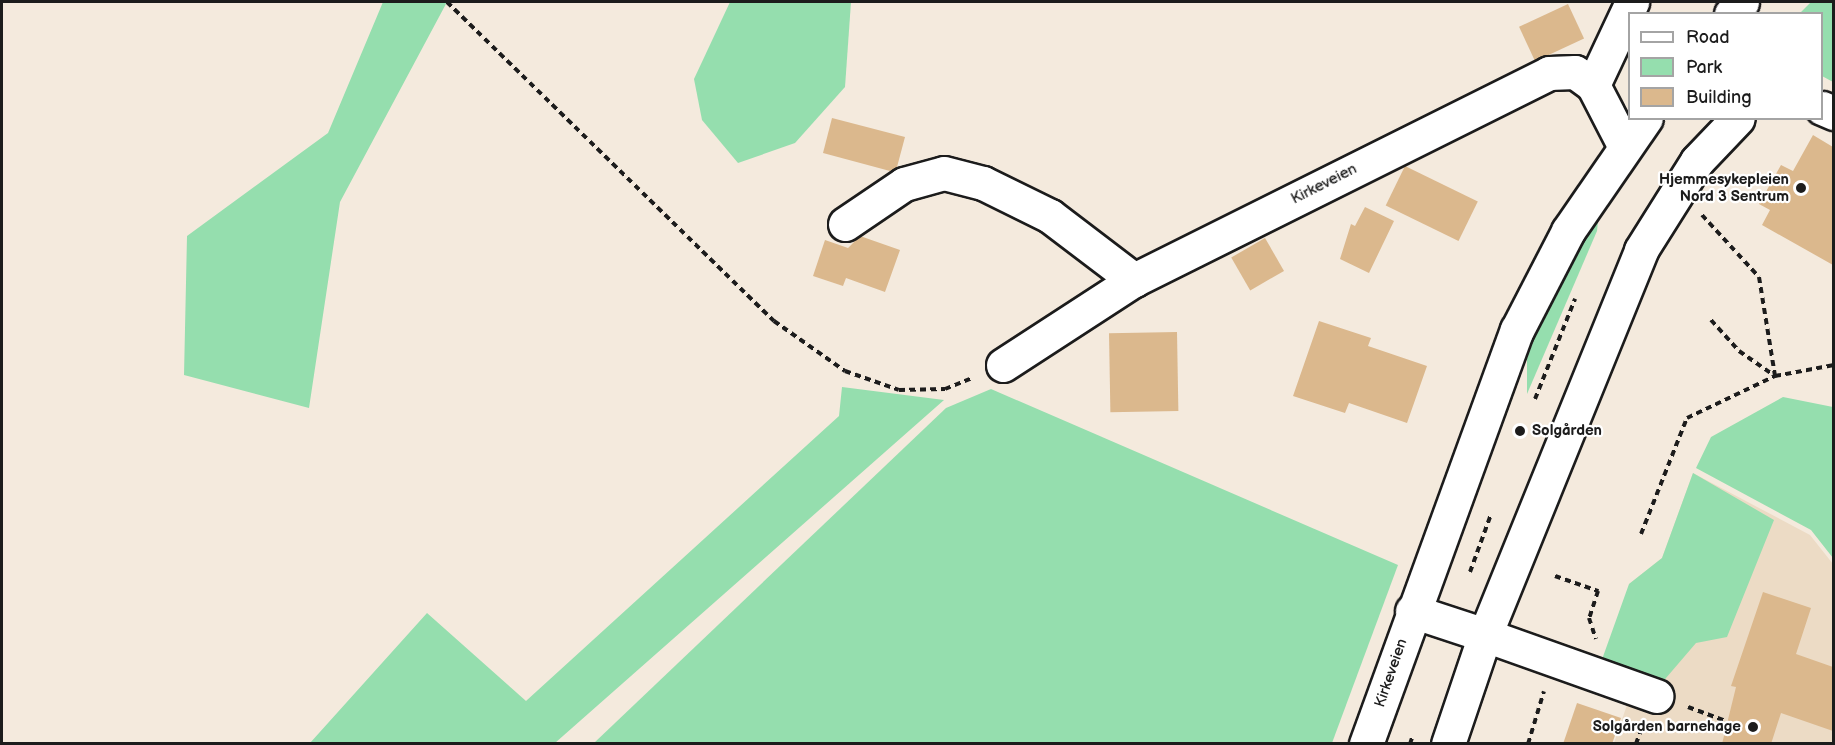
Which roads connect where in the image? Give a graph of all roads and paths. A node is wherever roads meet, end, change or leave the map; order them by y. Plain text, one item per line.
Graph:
1 (447, 2) edge
2 (1632, 2) edge
3 (1593, 85) junction
4 (1645, 120) edge
5 (1736, 120) edge
6 (1625, 147) junction
7 (1677, 194) junction
8 (845, 224) dead end
9 (1134, 280) junction
10 (1579, 289) dead end
11 (1711, 320) dead end
12 (1003, 365) joint
13 (1833, 365) edge
14 (1775, 376) junction
15 (1535, 399) dead end
16 (1641, 534) dead end
17 (1556, 576) dead end
18 (1412, 611) junction
19 (1485, 635) junction
20 (1596, 637) dead end
21 (1553, 659) junction
22 (1656, 696) joint
23 (1726, 721) dead end
24 (1366, 744) edge
25 (1448, 744) edge
26 (1528, 744) edge

1 - 12 path
2 - 3 street
3 - 6 street
3 - 9 street, Kirkeveien
4 - 6 street, Kirkeveien
5 - 7 street
6 - 18 street, Kirkeveien
7 - 14 path
7 - 19 street
8 - 9 street
9 - 12 street, Kirkeveien
10 - 15 path
11 - 14 path
13 - 14 path
14 - 16 path
17 - 20 path
18 - 19 street
18 - 24 street, Kirkeveien
19 - 21 street
19 - 25 street
21 - 22 street
21 - 26 path
22 - 23 path

